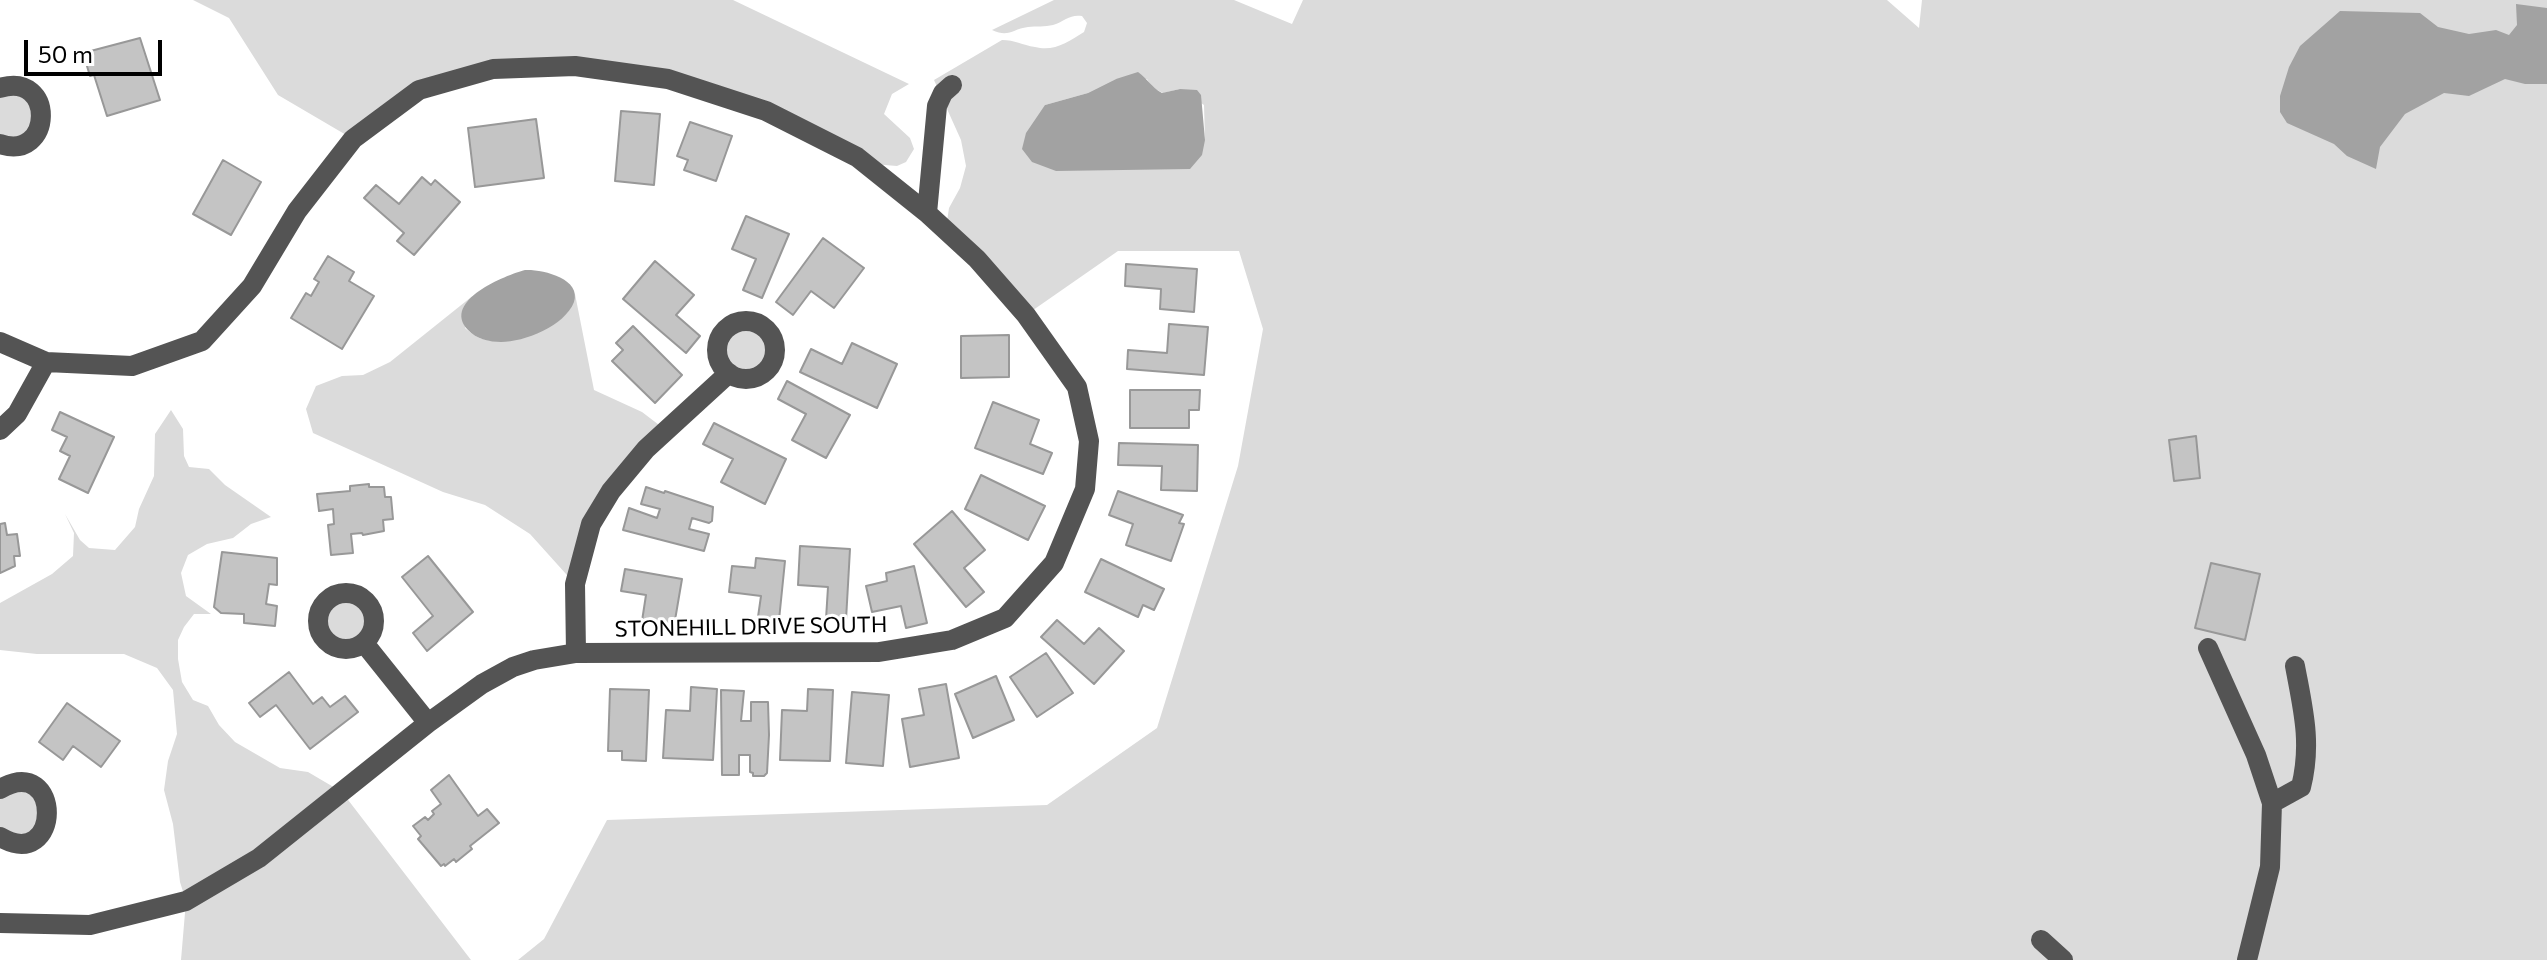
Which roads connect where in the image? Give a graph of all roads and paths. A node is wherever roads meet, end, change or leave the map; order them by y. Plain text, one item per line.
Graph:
1 (952, 85) dead end
2 (0, 88) edge
3 (0, 144) edge
4 (927, 213) junction
5 (0, 342) edge
6 (46, 362) junction
7 (729, 373) dead end
8 (0, 430) edge
9 (364, 643) dead end
10 (2208, 648) dead end
11 (576, 653) junction
12 (2295, 666) dead end
13 (428, 723) junction
14 (0, 789) edge
15 (2272, 803) junction
16 (0, 837) edge
17 (0, 923) edge
18 (2041, 940) dead end
19 (2063, 960) edge
20 (2247, 960) edge

1 - 4 street
2 - 3 street
4 - 6 street, STONEHILL DRIVE SOUTH
4 - 11 street, STONEHILL DRIVE SOUTH
5 - 6 street, STONEHILL DRIVE SOUTH
6 - 8 street
7 - 11 street
9 - 13 street
10 - 15 street
11 - 13 street, STONEHILL DRIVE SOUTH
12 - 15 street
13 - 17 street, STONEHILL DRIVE SOUTH
14 - 16 street
15 - 20 street
18 - 19 street

